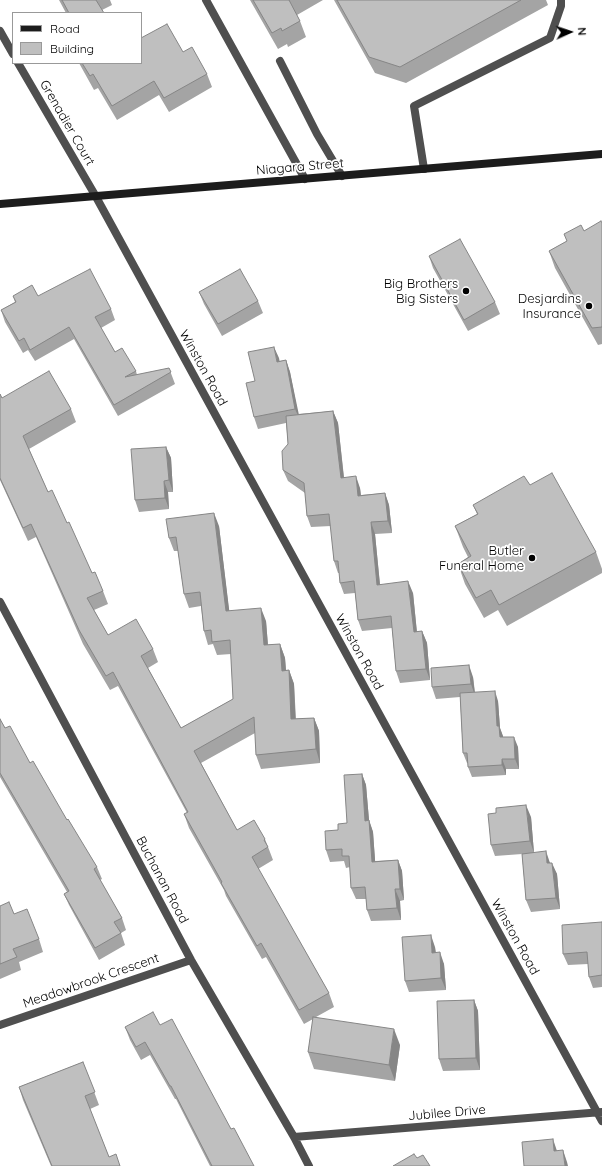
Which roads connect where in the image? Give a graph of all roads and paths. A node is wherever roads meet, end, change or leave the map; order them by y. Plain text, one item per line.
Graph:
1 (206, 0) edge
2 (560, 0) edge
3 (0, 31) edge
4 (12, 52) edge
5 (280, 61) dead end
6 (19, 64) edge
7 (602, 154) edge
8 (424, 169) junction
9 (342, 176) junction
10 (305, 179) junction
11 (95, 195) junction
12 (0, 204) edge
13 (0, 602) edge
14 (191, 960) junction
15 (0, 1025) edge
16 (600, 1113) edge
17 (602, 1121) edge
18 (294, 1137) junction
19 (310, 1166) edge

1 - 10 street
2 - 8 street
3 - 4 street
5 - 9 street
6 - 11 street, Grenadier Court
7 - 8 main road, Niagara Street
8 - 9 main road, Niagara Street
9 - 10 main road, Niagara Street
10 - 11 main road, Niagara Street
11 - 12 main road, Niagara Street
11 - 16 street, Winston Road
13 - 14 street, Buchanan Road
14 - 15 street, Meadowbrook Crescent
14 - 18 street, Buchanan Road
16 - 17 street, Winston Road
16 - 18 street, Jubilee Drive
18 - 19 street, Buchanan Road

